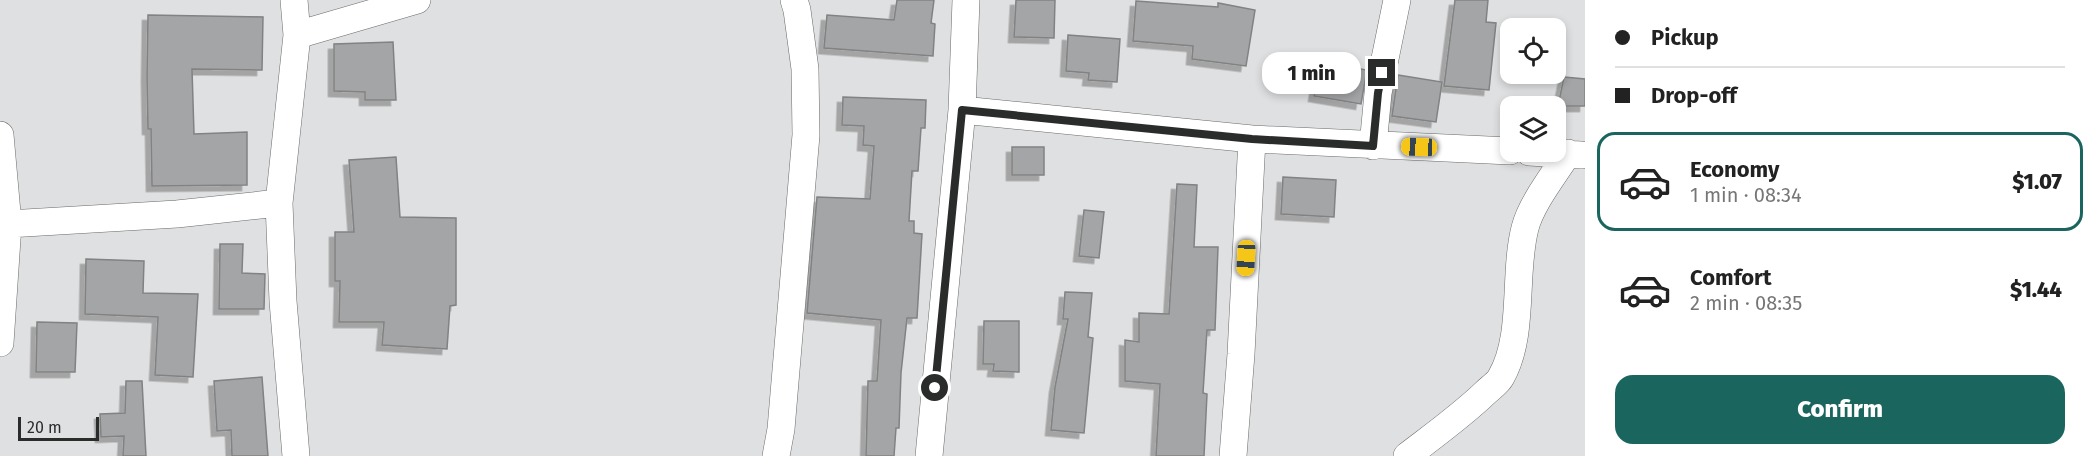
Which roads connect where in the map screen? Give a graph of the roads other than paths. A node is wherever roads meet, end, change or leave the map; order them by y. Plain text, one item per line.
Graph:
1 (294, 0) edge
2 (417, 0) edge
3 (794, 0) edge
4 (966, 0) edge
5 (1397, 0) edge
6 (297, 35) junction
7 (962, 110) junction
8 (0, 135) edge
9 (1252, 139) junction
10 (1373, 146) junction
11 (1500, 151) edge
12 (1576, 154) edge
13 (279, 203) junction
14 (8, 224) junction
15 (0, 343) edge
16 (296, 456) edge
17 (776, 456) edge
18 (929, 456) edge
19 (1233, 456) edge
20 (1407, 456) edge

1 - 6 street
2 - 6 street
3 - 17 street
4 - 7 street
5 - 10 street
6 - 13 street
7 - 9 street
7 - 18 street
8 - 14 street
9 - 10 street
9 - 19 street
10 - 11 street
12 - 20 street
13 - 14 street
13 - 16 street
14 - 15 street

